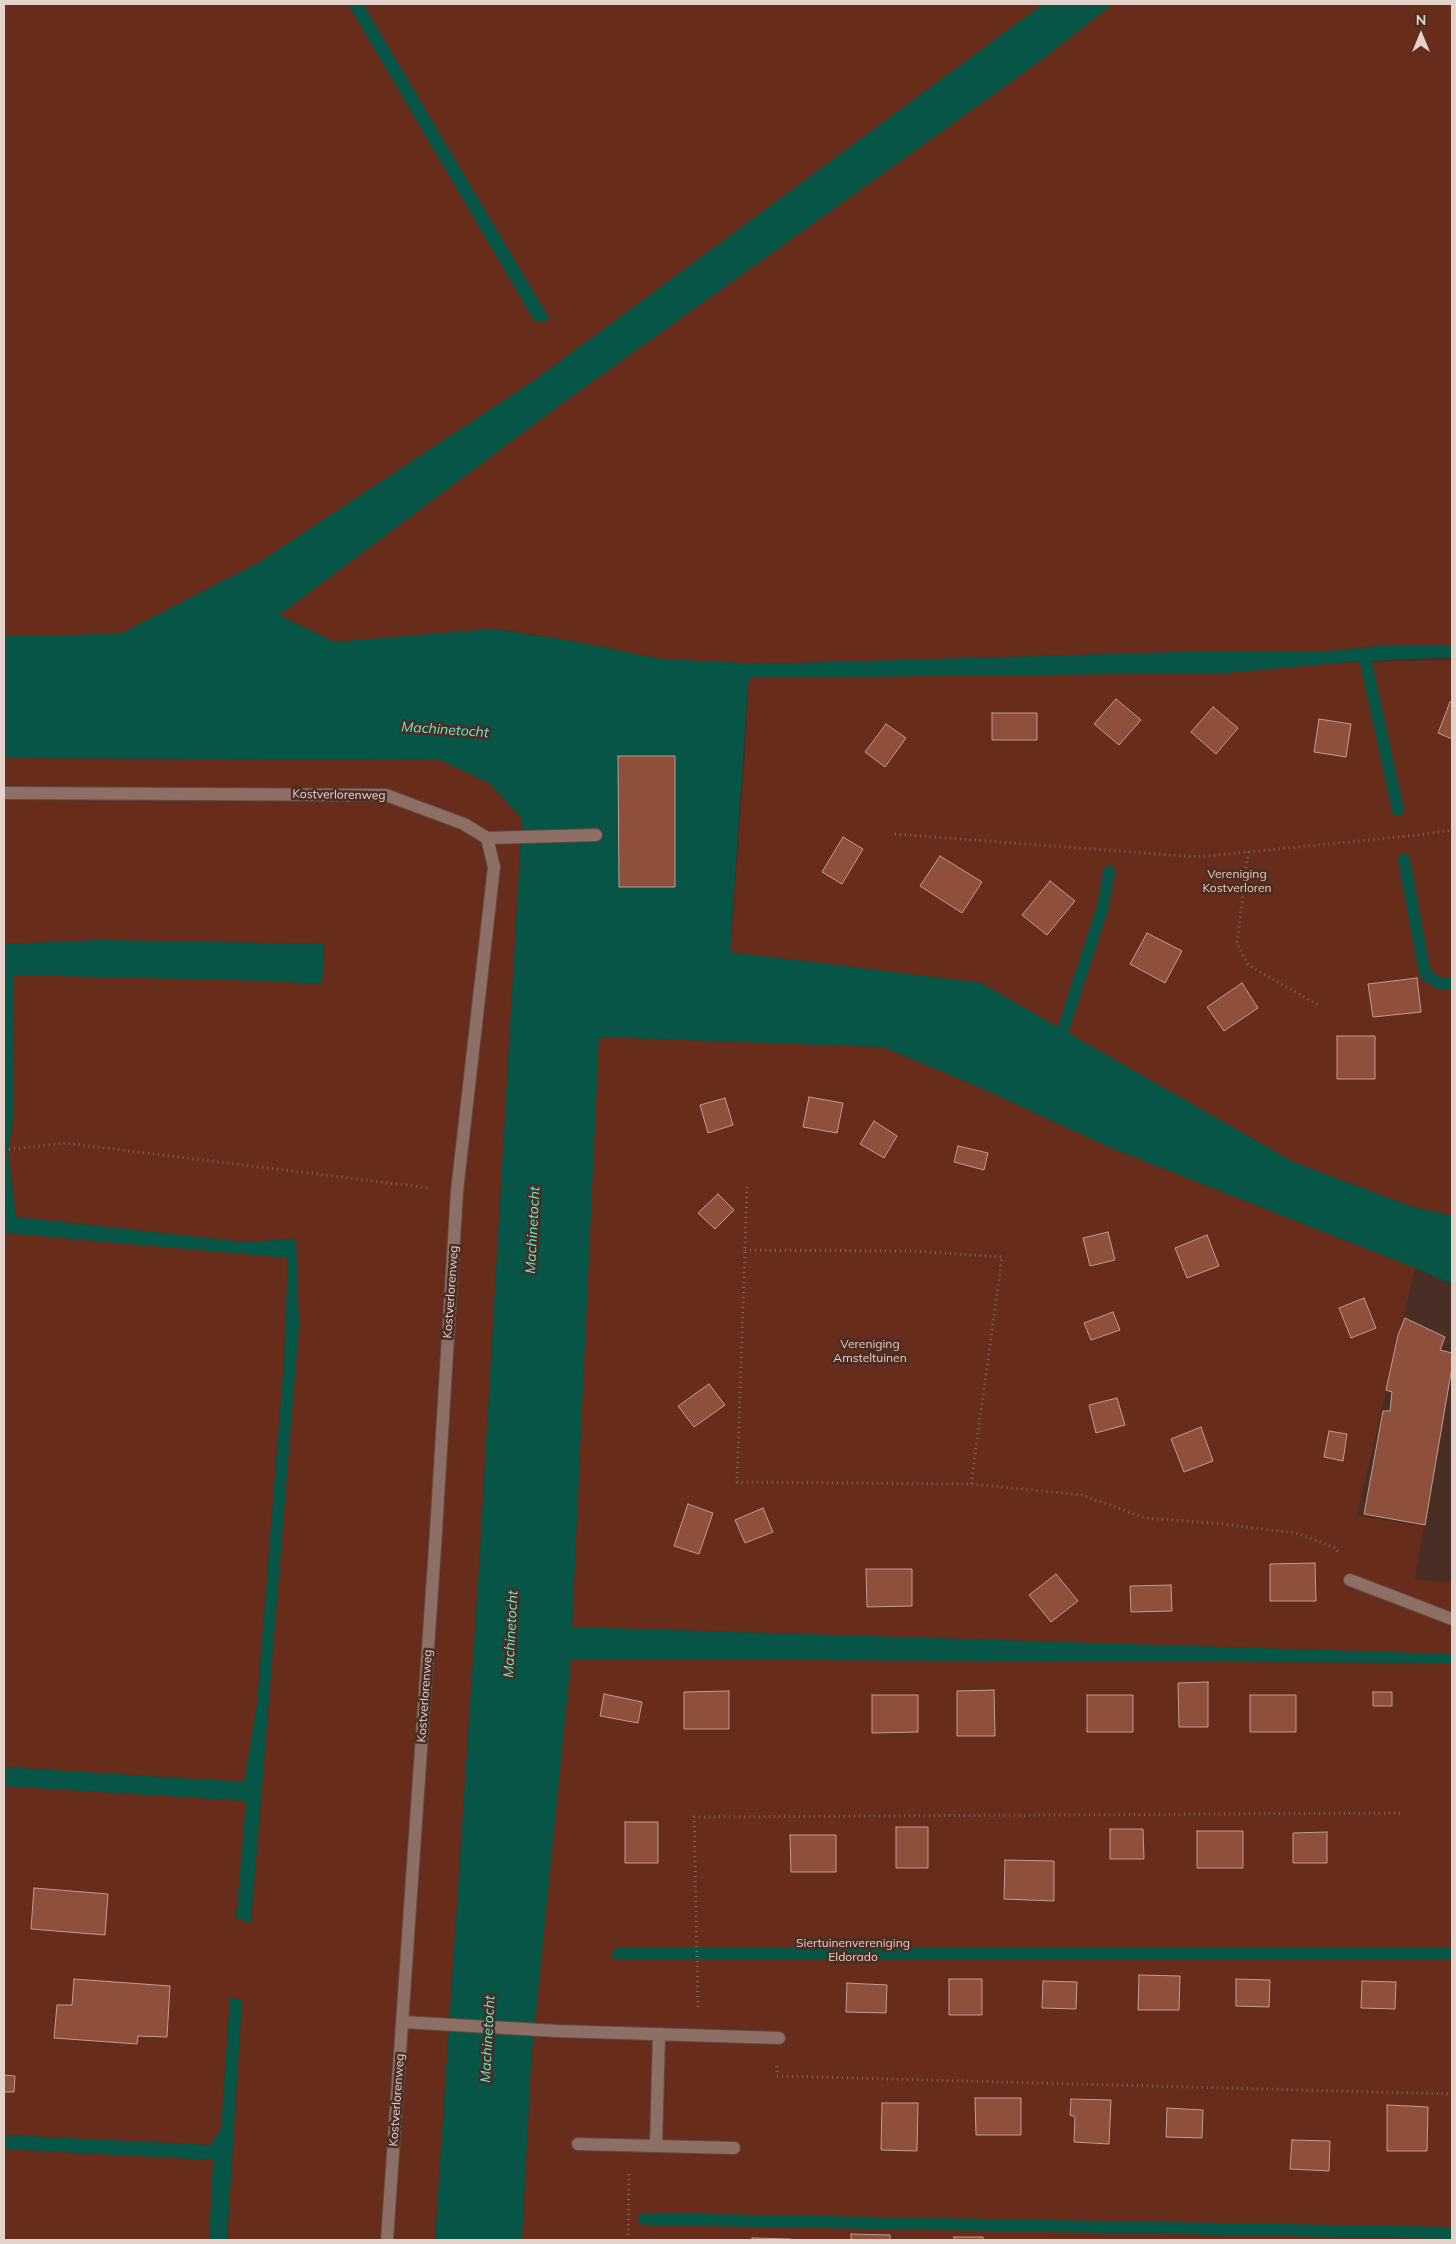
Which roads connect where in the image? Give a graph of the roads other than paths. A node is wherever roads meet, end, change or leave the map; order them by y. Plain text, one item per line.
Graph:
1 (4, 792) edge
2 (596, 835) dead end
3 (487, 838) junction
4 (1350, 1580) road end
5 (1452, 1619) edge
6 (403, 2022) junction
7 (659, 2034) junction
8 (779, 2038) road end
9 (578, 2144) dead end
10 (656, 2145) junction
11 (734, 2148) dead end
12 (387, 2240) edge

1 - 3 street, Kostverlorenweg
2 - 3 street
3 - 6 street, Kostverlorenweg
4 - 5 street
6 - 7 street
6 - 12 street, Kostverlorenweg
7 - 8 street
7 - 10 street
9 - 10 street
10 - 11 street

